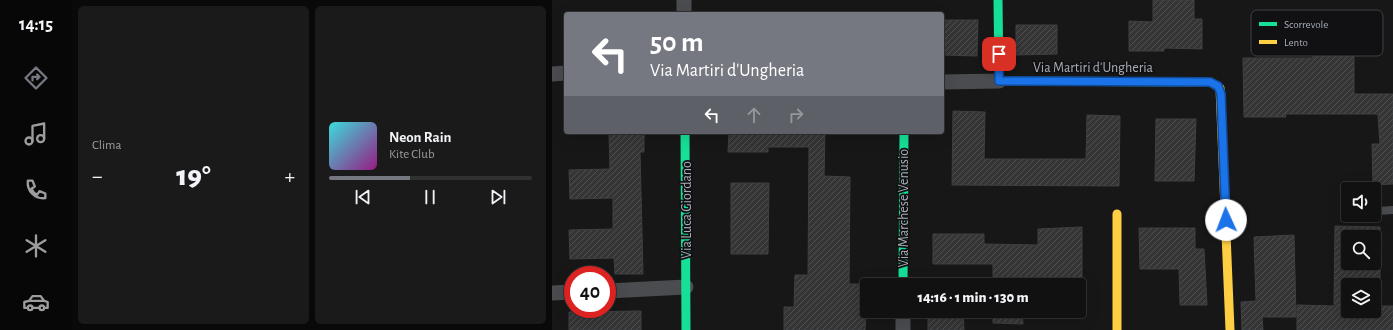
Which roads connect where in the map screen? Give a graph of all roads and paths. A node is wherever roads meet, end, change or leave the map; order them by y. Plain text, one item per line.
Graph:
1 (684, 0) edge
2 (998, 0) edge
3 (684, 12) edge
4 (564, 73) edge
5 (552, 74) edge
6 (999, 81) junction
7 (944, 82) edge
8 (685, 134) edge
9 (904, 134) edge
10 (1393, 210) edge
11 (1381, 211) edge
12 (1117, 214) dead end
13 (903, 278) edge
14 (686, 287) junction
15 (616, 291) edge
16 (564, 292) edge
17 (552, 293) edge
18 (903, 318) edge
19 (686, 330) edge
20 (903, 330) edge
21 (1117, 330) edge
22 (1230, 330) edge

1 - 3 street
2 - 6 street
4 - 5 street
6 - 7 street
6 - 22 street, Via Martiri d'Ungheria
8 - 14 street, Via Luca Giordano
9 - 13 street, Via Marchese Venusio
10 - 11 lane
12 - 21 street
14 - 15 street
14 - 19 street, Via Luca Giordano
16 - 17 street
18 - 20 street

